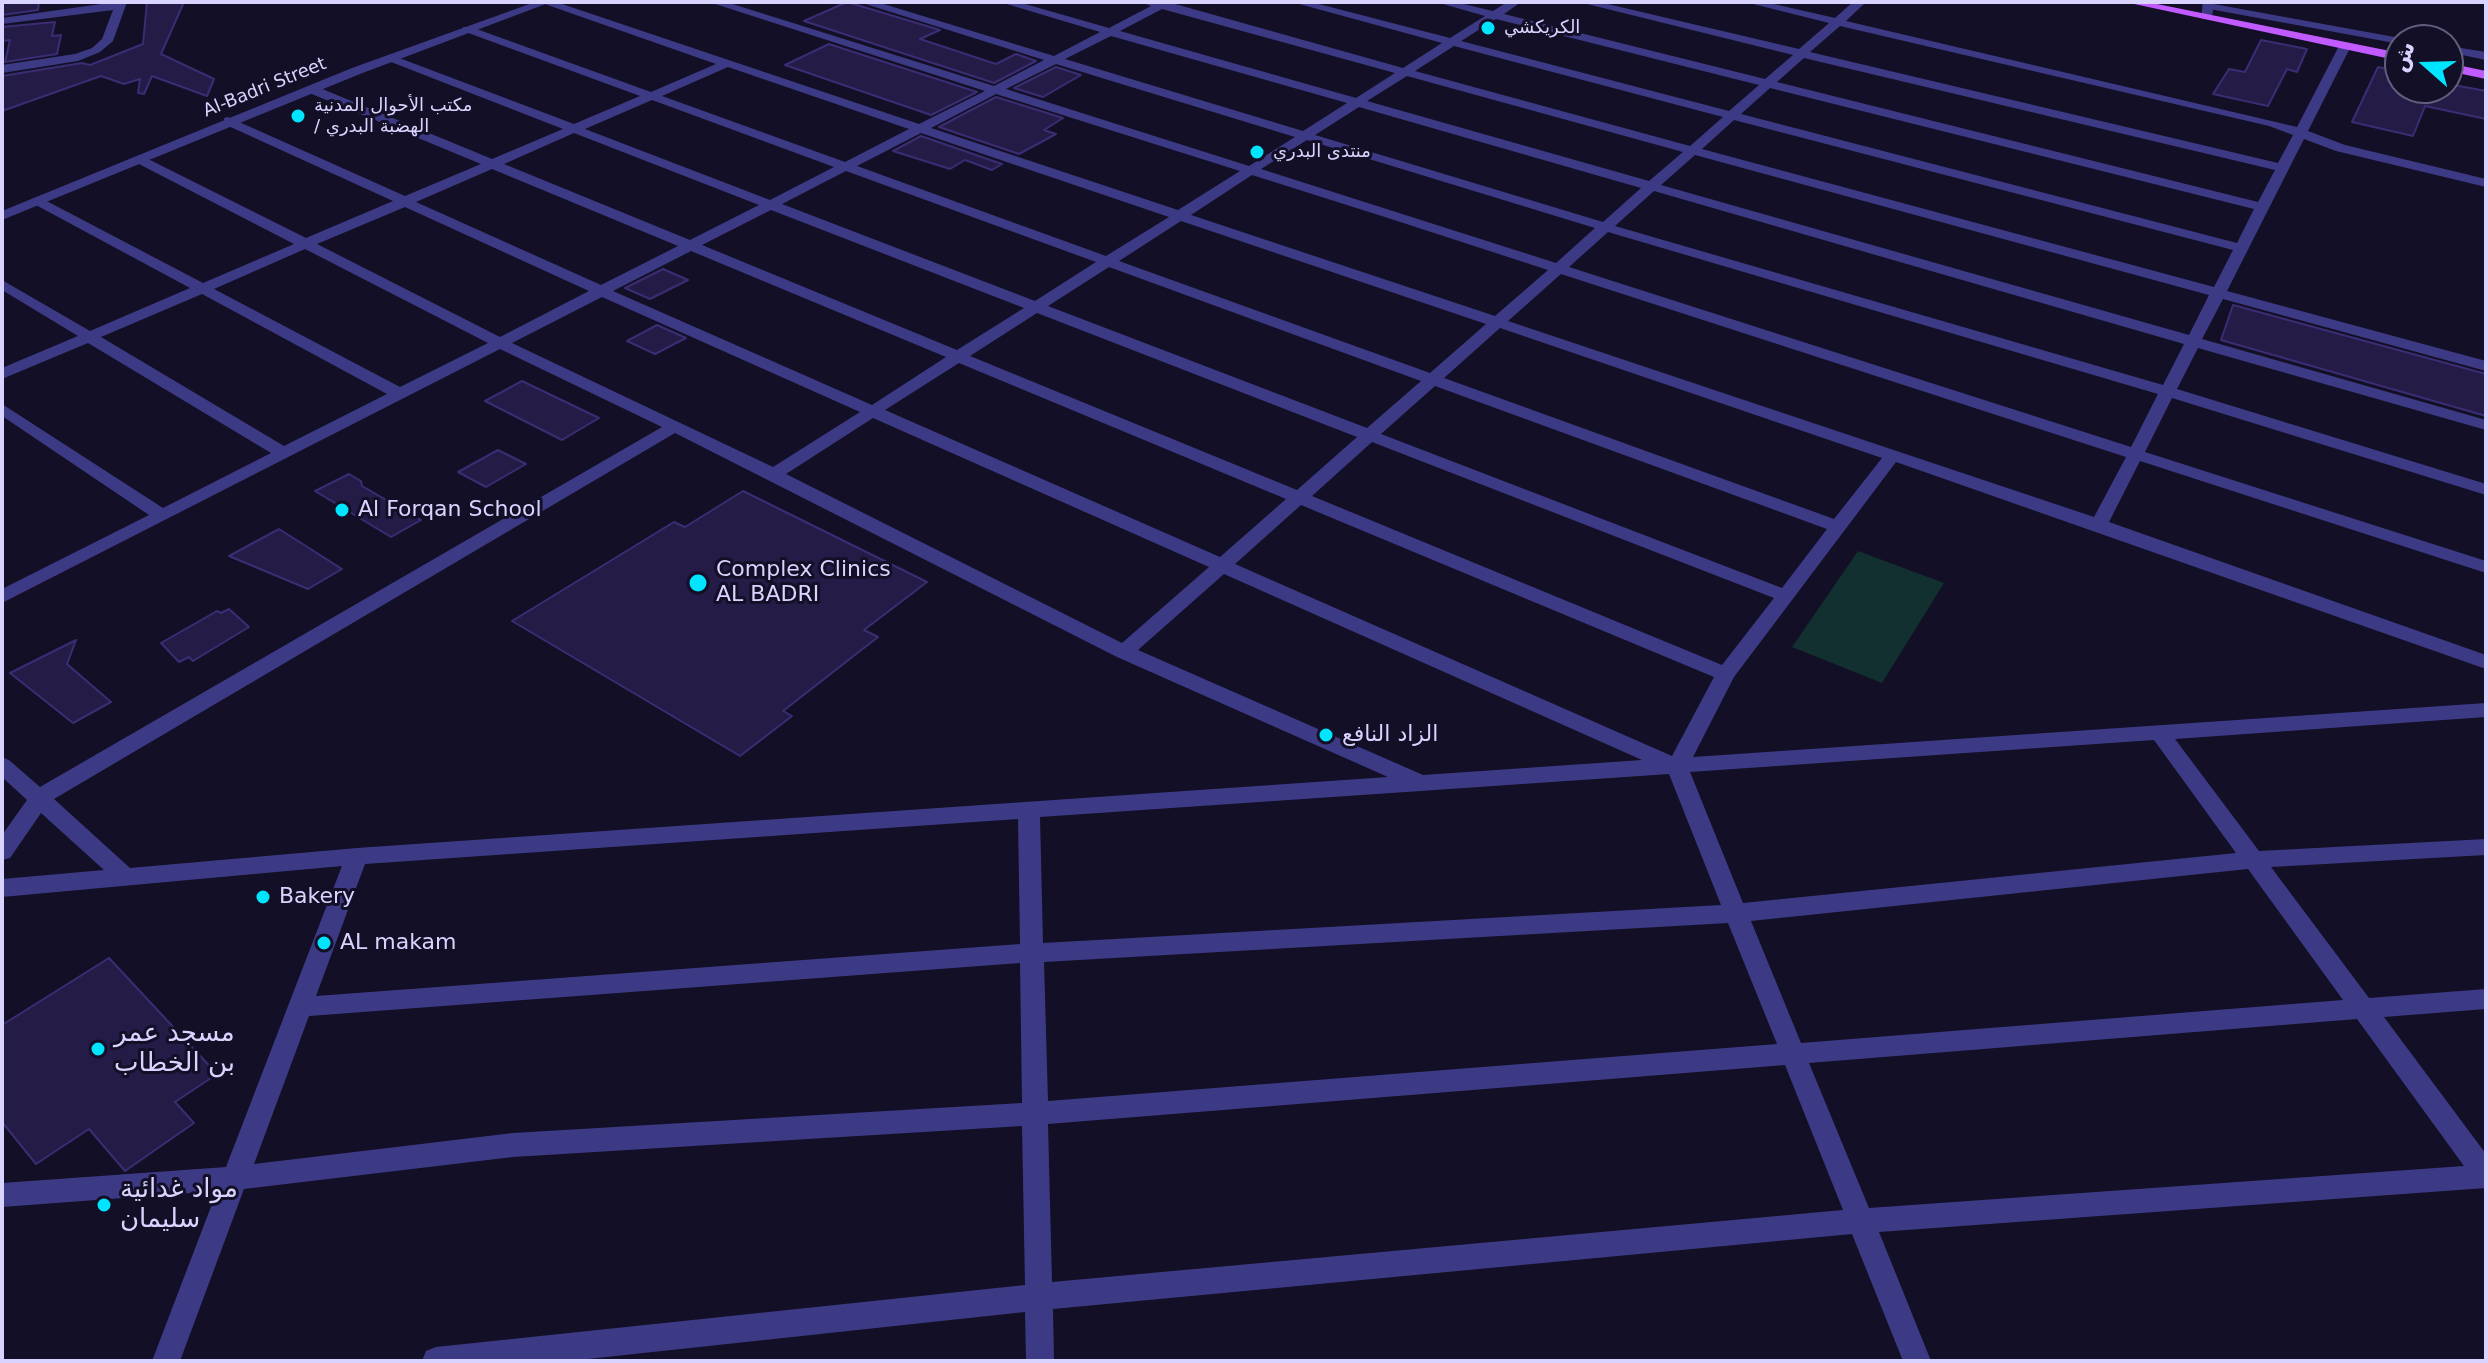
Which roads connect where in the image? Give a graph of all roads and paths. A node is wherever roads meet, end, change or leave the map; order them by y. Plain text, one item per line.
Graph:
1 (545, 2) edge
2 (715, 2) edge
3 (865, 2) edge
4 (1006, 2) edge
5 (1298, 2) edge
6 (1442, 2) edge
7 (1515, 2) edge
8 (1585, 2) edge
9 (1751, 2) edge
10 (1860, 2) edge
11 (2131, 2) edge
12 (1158, 3) edge
13 (120, 4) edge
14 (2208, 9) edge
15 (1495, 15) junction
16 (2, 21) edge
17 (1838, 21) junction
18 (467, 29) junction
19 (1109, 32) junction
20 (2384, 38) edge
21 (1452, 42) junction
22 (2345, 46) junction
23 (2464, 52) edge
24 (1803, 53) junction
25 (2384, 54) edge
26 (2486, 56) edge
27 (390, 58) junction
28 (1056, 59) junction
29 (728, 63) junction
30 (2, 69) edge
31 (2464, 70) edge
32 (1408, 71) junction
33 (2486, 75) edge
34 (1767, 85) junction
35 (311, 89) junction
36 (995, 90) junction
37 (649, 96) junction
38 (1357, 102) junction
39 (1732, 115) junction
40 (228, 121) junction
41 (920, 128) junction
42 (573, 129) junction
43 (2301, 133) junction
44 (1306, 135) junction
45 (1692, 150) junction
46 (140, 159) junction
47 (493, 163) junction
48 (843, 168) junction
49 (2283, 168) junction
50 (1251, 170) junction
51 (2486, 183) edge
52 (1653, 185) junction
53 (39, 201) junction
54 (403, 202) junction
55 (769, 205) junction
56 (2262, 207) junction
57 (1180, 215) junction
58 (2, 216) edge
59 (1605, 227) junction
60 (305, 244) junction
61 (688, 247) junction
62 (2241, 248) junction
63 (1108, 261) junction
64 (1558, 269) junction
65 (2, 284) edge
66 (201, 289) junction
67 (601, 291) junction
68 (2219, 291) junction
69 (1034, 308) junction
70 (1498, 321) junction
71 (91, 336) junction
72 (2194, 341) junction
73 (500, 343) junction
74 (956, 358) junction
75 (2486, 366) edge
76 (2, 374) edge
77 (1433, 379) junction
78 (2167, 391) junction
79 (400, 394) junction
80 (2, 409) edge
81 (872, 411) junction
82 (2486, 425) edge
83 (671, 428) junction
84 (1371, 434) junction
85 (2136, 452) junction
86 (283, 453) junction
87 (1892, 456) junction
88 (774, 474) junction
89 (2486, 490) edge
90 (1297, 499) junction
91 (162, 515) junction
92 (2099, 525) junction
93 (1838, 527) junction
94 (1224, 564) junction
95 (2486, 567) edge
96 (2, 575) edge
97 (10, 593) edge
98 (1786, 596) junction
99 (1124, 652) junction
100 (2486, 662) edge
101 (1726, 674) junction
102 (2486, 710) edge
103 (2161, 735) junction
104 (2, 765) edge
105 (1677, 767) junction
106 (1419, 783) junction
107 (41, 797) junction
108 (1029, 809) junction
109 (2486, 847) edge
110 (2, 852) edge
111 (357, 856) junction
112 (2253, 860) junction
113 (127, 878) junction
114 (2, 888) edge
115 (1736, 913) junction
116 (1032, 953) junction
117 (2486, 999) edge
118 (299, 1007) junction
119 (2362, 1007) junction
120 (1792, 1053) junction
121 (1035, 1114) junction
122 (2486, 1176) edge
123 (235, 1178) junction
124 (2, 1195) edge
125 (1860, 1221) junction
126 (1039, 1297) junction
127 (166, 1361) edge
128 (436, 1361) edge
129 (1040, 1361) edge
130 (1917, 1361) edge

1 - 18 street, Al-Badri Street
1 - 29 street
2 - 36 street
3 - 28 street
4 - 19 street
5 - 21 street
6 - 15 street
7 - 15 street
8 - 24 street
9 - 17 street
10 - 17 street
11 - 14 main road
12 - 19 street
12 - 32 street
13 - 16 street
13 - 30 street
14 - 20 street
14 - 22 main road
15 - 21 street
15 - 34 street
17 - 24 street
17 - 43 street
18 - 27 street, Al-Badri Street
18 - 37 street
19 - 28 street
19 - 38 street
21 - 32 street
21 - 39 street
22 - 25 main road
22 - 43 street
23 - 26 street
24 - 34 street
24 - 49 street
27 - 35 street, Al-Badri Street
27 - 42 street
28 - 36 street
28 - 44 street
29 - 37 street
29 - 41 street
31 - 33 main road
32 - 38 street
32 - 45 street
34 - 39 street
34 - 56 street
35 - 40 street, Al-Badri Street
35 - 47 street
36 - 41 street
36 - 50 street
37 - 42 street
37 - 48 street
38 - 44 street
38 - 52 street
39 - 45 street
39 - 62 street
40 - 46 street, Al-Badri Street
40 - 54 street
41 - 48 street
41 - 57 street
42 - 47 street
42 - 55 street
43 - 49 street
43 - 51 street
44 - 50 street
44 - 59 street
45 - 52 street
45 - 68 street
46 - 53 street, Al-Badri Street
46 - 60 street
47 - 54 street
47 - 61 street
48 - 55 street
48 - 63 street
49 - 56 street
50 - 57 street
50 - 64 street
52 - 59 street
52 - 72 street
53 - 58 street, Al-Badri Street
53 - 66 street
54 - 60 street
54 - 67 street
55 - 61 street
55 - 69 street
56 - 62 street
57 - 63 street
57 - 70 street
59 - 64 street
59 - 78 street
60 - 66 street
60 - 73 street
61 - 67 street
61 - 74 street
62 - 68 street
63 - 69 street
63 - 77 street
64 - 70 street
64 - 85 street
65 - 71 street
66 - 71 street
66 - 79 street
67 - 73 street
67 - 81 street
68 - 72 street
68 - 75 street
69 - 74 street
69 - 84 street
70 - 77 street
70 - 87 street
71 - 76 street
71 - 86 street
72 - 78 street
72 - 82 street
73 - 79 street
73 - 83 street
74 - 81 street
74 - 90 street
77 - 84 street
77 - 93 street
78 - 85 street
78 - 89 street
79 - 86 street
80 - 91 street
81 - 88 street
81 - 94 street
83 - 88 street
83 - 107 street
84 - 90 street
84 - 98 street
85 - 92 street
85 - 95 street
86 - 91 street
87 - 92 street
87 - 93 street
88 - 99 street
90 - 94 street
90 - 101 street
91 - 97 street
92 - 100 street
93 - 98 street
94 - 99 street
94 - 105 street
96 - 97 street
98 - 101 street
99 - 106 street
101 - 105 street
102 - 103 street
103 - 105 street
103 - 112 street
104 - 107 street
105 - 106 street
105 - 115 street
106 - 108 street
107 - 110 street
107 - 113 street
108 - 111 street
108 - 116 street
109 - 112 street
111 - 113 street
111 - 118 street
112 - 115 street
112 - 119 street
113 - 114 street
115 - 116 street
115 - 120 street
116 - 118 street
116 - 121 street
117 - 119 street
118 - 123 street
119 - 120 street
119 - 122 street
120 - 121 street
120 - 125 street
121 - 123 street
121 - 126 street
122 - 125 street
123 - 124 street
123 - 127 street
125 - 126 street
125 - 130 street
126 - 128 street
126 - 129 street

